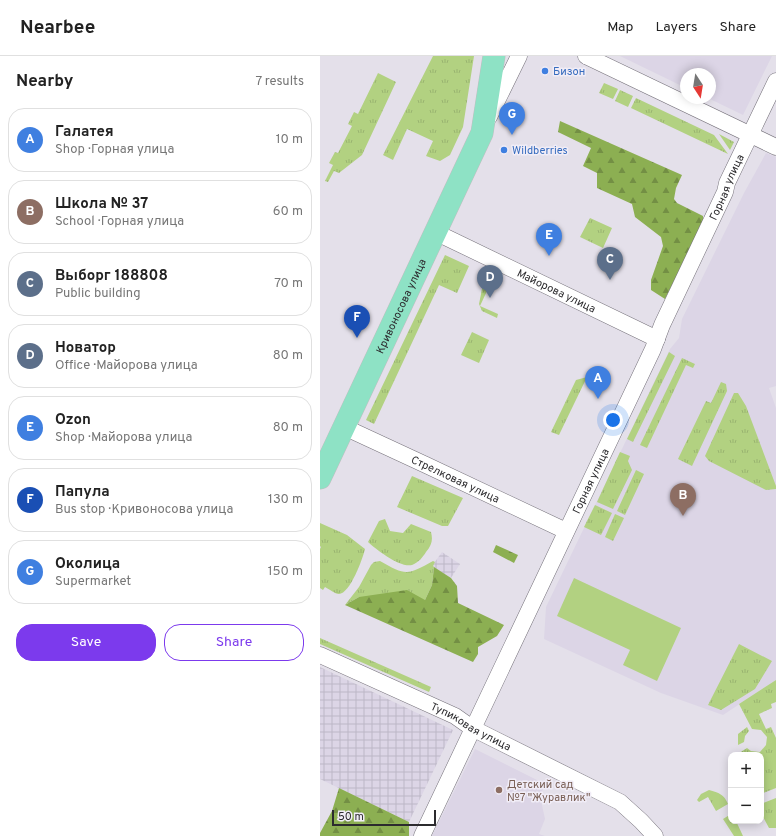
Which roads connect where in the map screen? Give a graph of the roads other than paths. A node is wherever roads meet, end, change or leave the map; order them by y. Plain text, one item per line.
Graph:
1 (494, 56) edge
2 (520, 56) edge
3 (586, 56) edge
4 (776, 81) edge
5 (482, 133) junction
6 (750, 135) junction
7 (776, 147) edge
8 (435, 232) junction
9 (657, 339) junction
10 (344, 427) junction
11 (320, 478) edge
12 (566, 531) junction
13 (320, 655) edge
14 (472, 728) junction
15 (422, 836) edge
16 (655, 836) edge

1 - 5 main road, Кривоносова улица
2 - 5 street, Кривоносова улица
3 - 6 street
4 - 6 street, Горная улица
5 - 8 main road, Кривоносова улица
6 - 7 street
6 - 9 street, Горная улица
8 - 9 street, Майорова улица
8 - 10 main road, Кривоносова улица
9 - 12 street, Горная улица
10 - 11 main road, Кривоносова улица
10 - 12 street, Стрелковая улица
12 - 14 street, Горная улица
13 - 14 street, Тупиковая улица
14 - 15 street, Горная улица
14 - 16 street, Тупиковая улица

